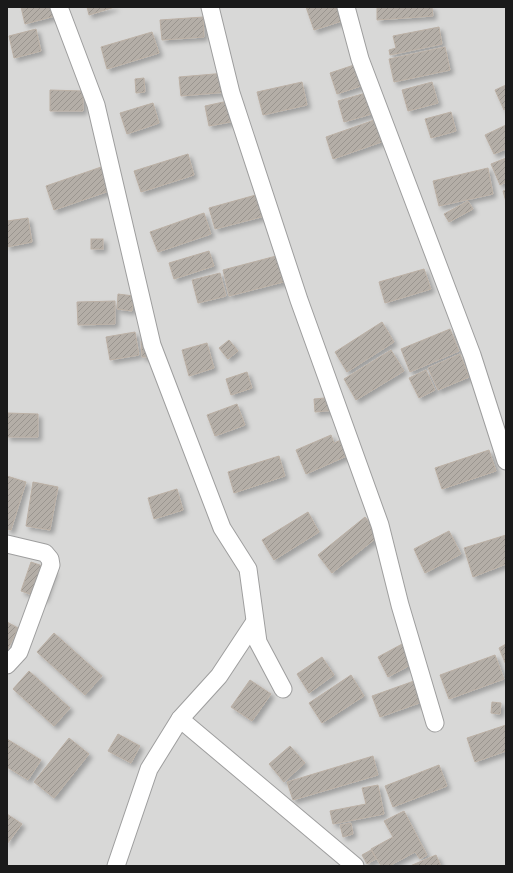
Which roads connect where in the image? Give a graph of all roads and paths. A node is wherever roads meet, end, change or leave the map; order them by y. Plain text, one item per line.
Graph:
1 (59, 7) edge
2 (210, 7) edge
3 (346, 7) edge
4 (506, 461) edge
5 (7, 544) edge
6 (254, 623) junction
7 (7, 665) edge
8 (283, 689) dead end
9 (180, 719) junction
10 (435, 723) dead end
11 (121, 863) edge
12 (355, 866) edge

1 - 6 street
2 - 10 street
3 - 4 street
5 - 7 street
6 - 8 street
6 - 9 street
9 - 11 street
9 - 12 street

